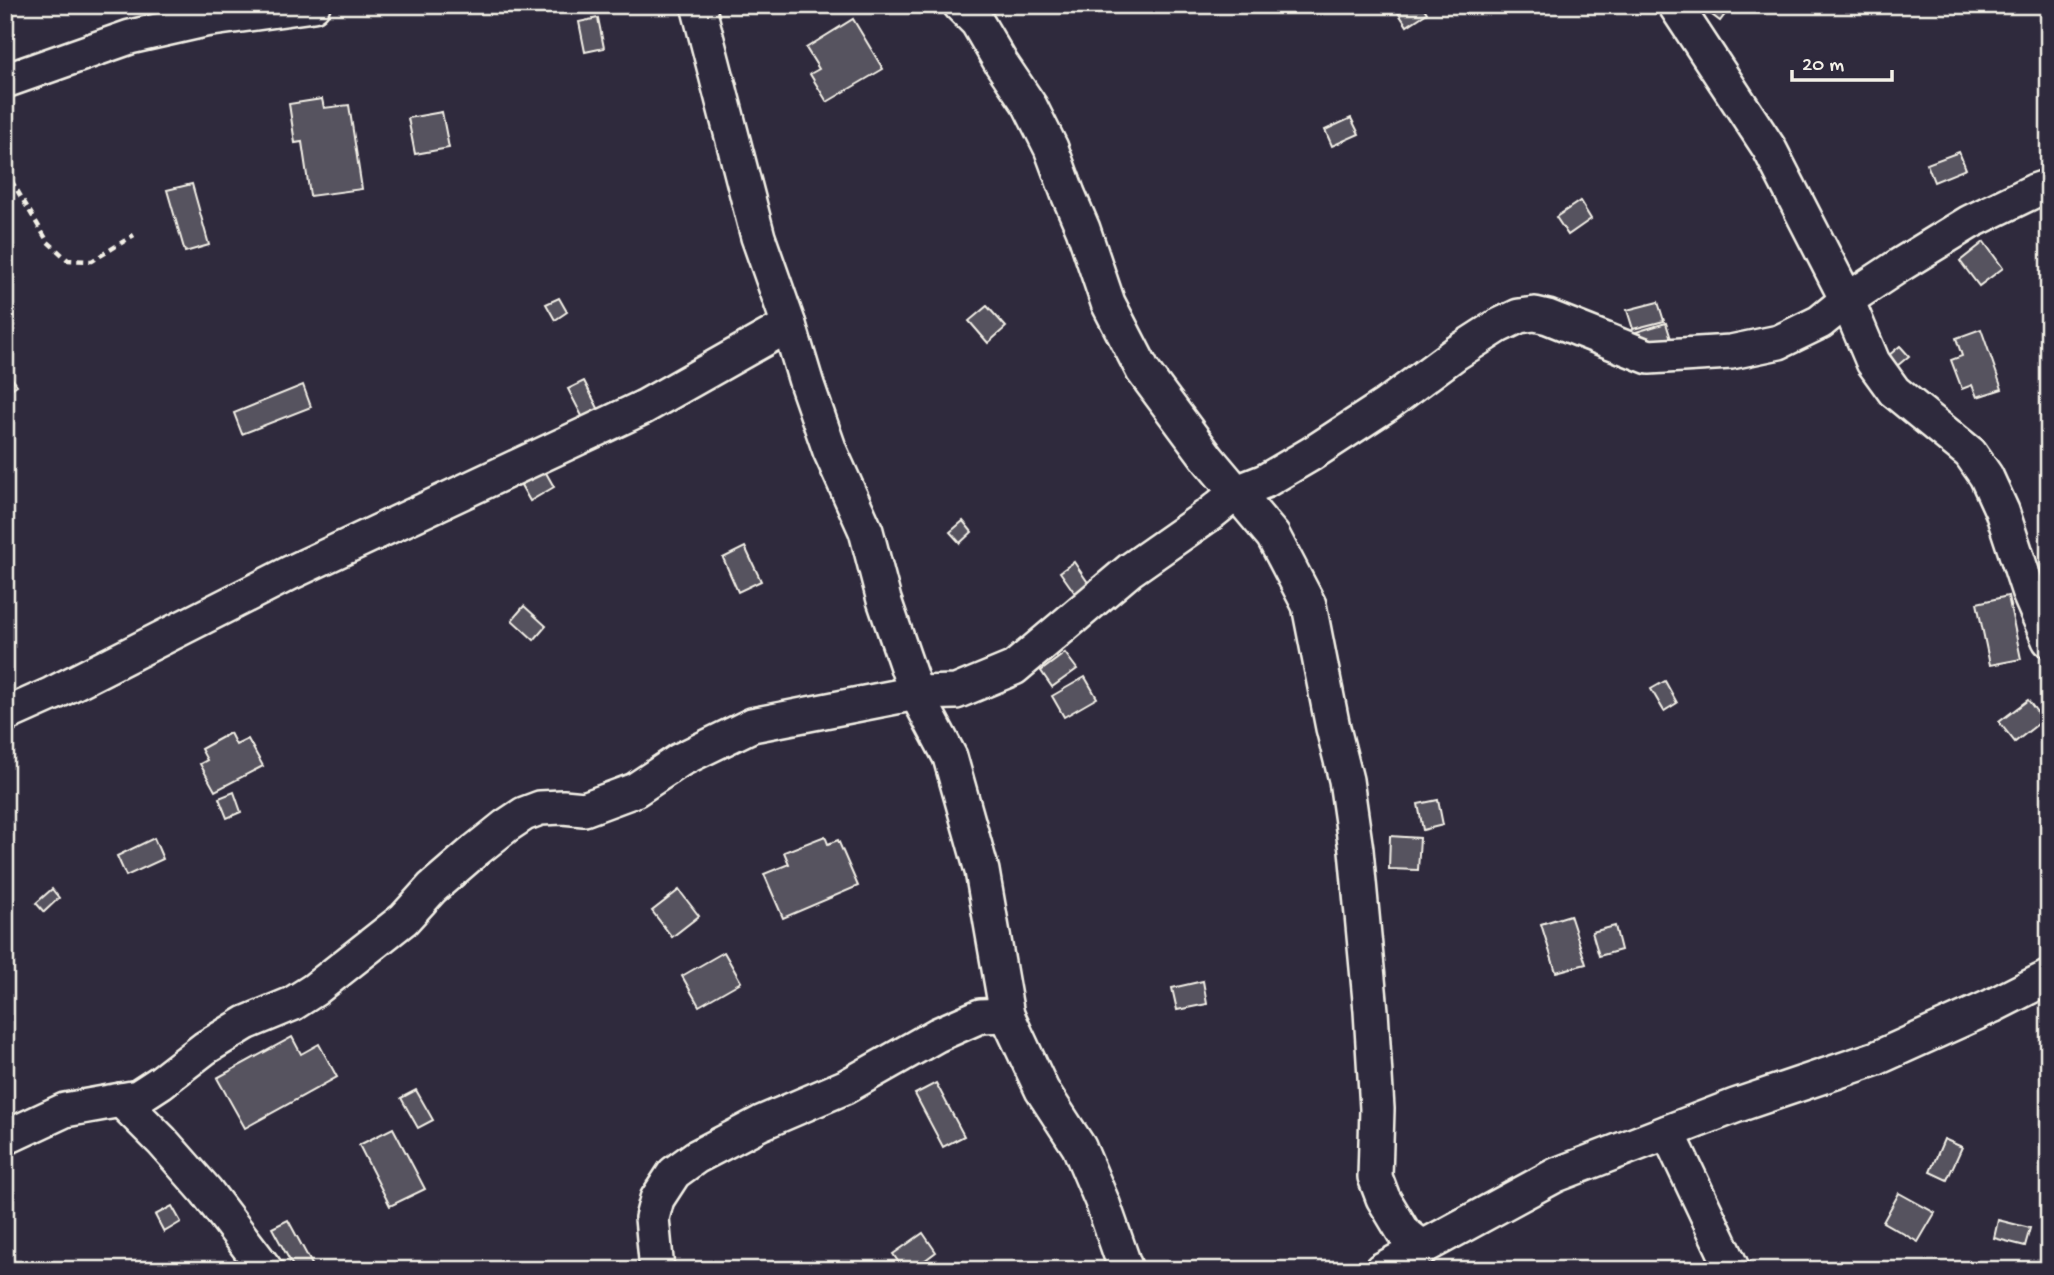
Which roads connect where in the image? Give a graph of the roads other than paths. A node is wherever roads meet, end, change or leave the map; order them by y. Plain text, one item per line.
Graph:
1 (313, 5) edge
2 (698, 5) edge
3 (960, 5) edge
4 (1675, 5) edge
5 (5, 81) edge
6 (2049, 186) edge
7 (1847, 300) junction
8 (789, 325) junction
9 (1237, 492) junction
10 (2049, 640) edge
11 (915, 692) junction
12 (5, 715) edge
13 (2049, 977) edge
14 (1007, 1015) junction
15 (121, 1100) junction
16 (1668, 1132) junction
17 (5, 1139) edge
18 (1423, 1248) junction
19 (266, 1270) edge
20 (657, 1270) edge
21 (1126, 1270) edge
22 (1381, 1270) edge
23 (1733, 1270) edge

1 - 5 street
2 - 8 street
3 - 9 street
4 - 7 street
6 - 7 street
7 - 9 street
7 - 10 street
8 - 11 street
8 - 12 street
9 - 11 street
9 - 18 street
11 - 14 street
11 - 15 street
13 - 16 street
14 - 20 street
14 - 21 street
15 - 17 street
15 - 19 street
16 - 18 street
16 - 23 street
18 - 22 street

